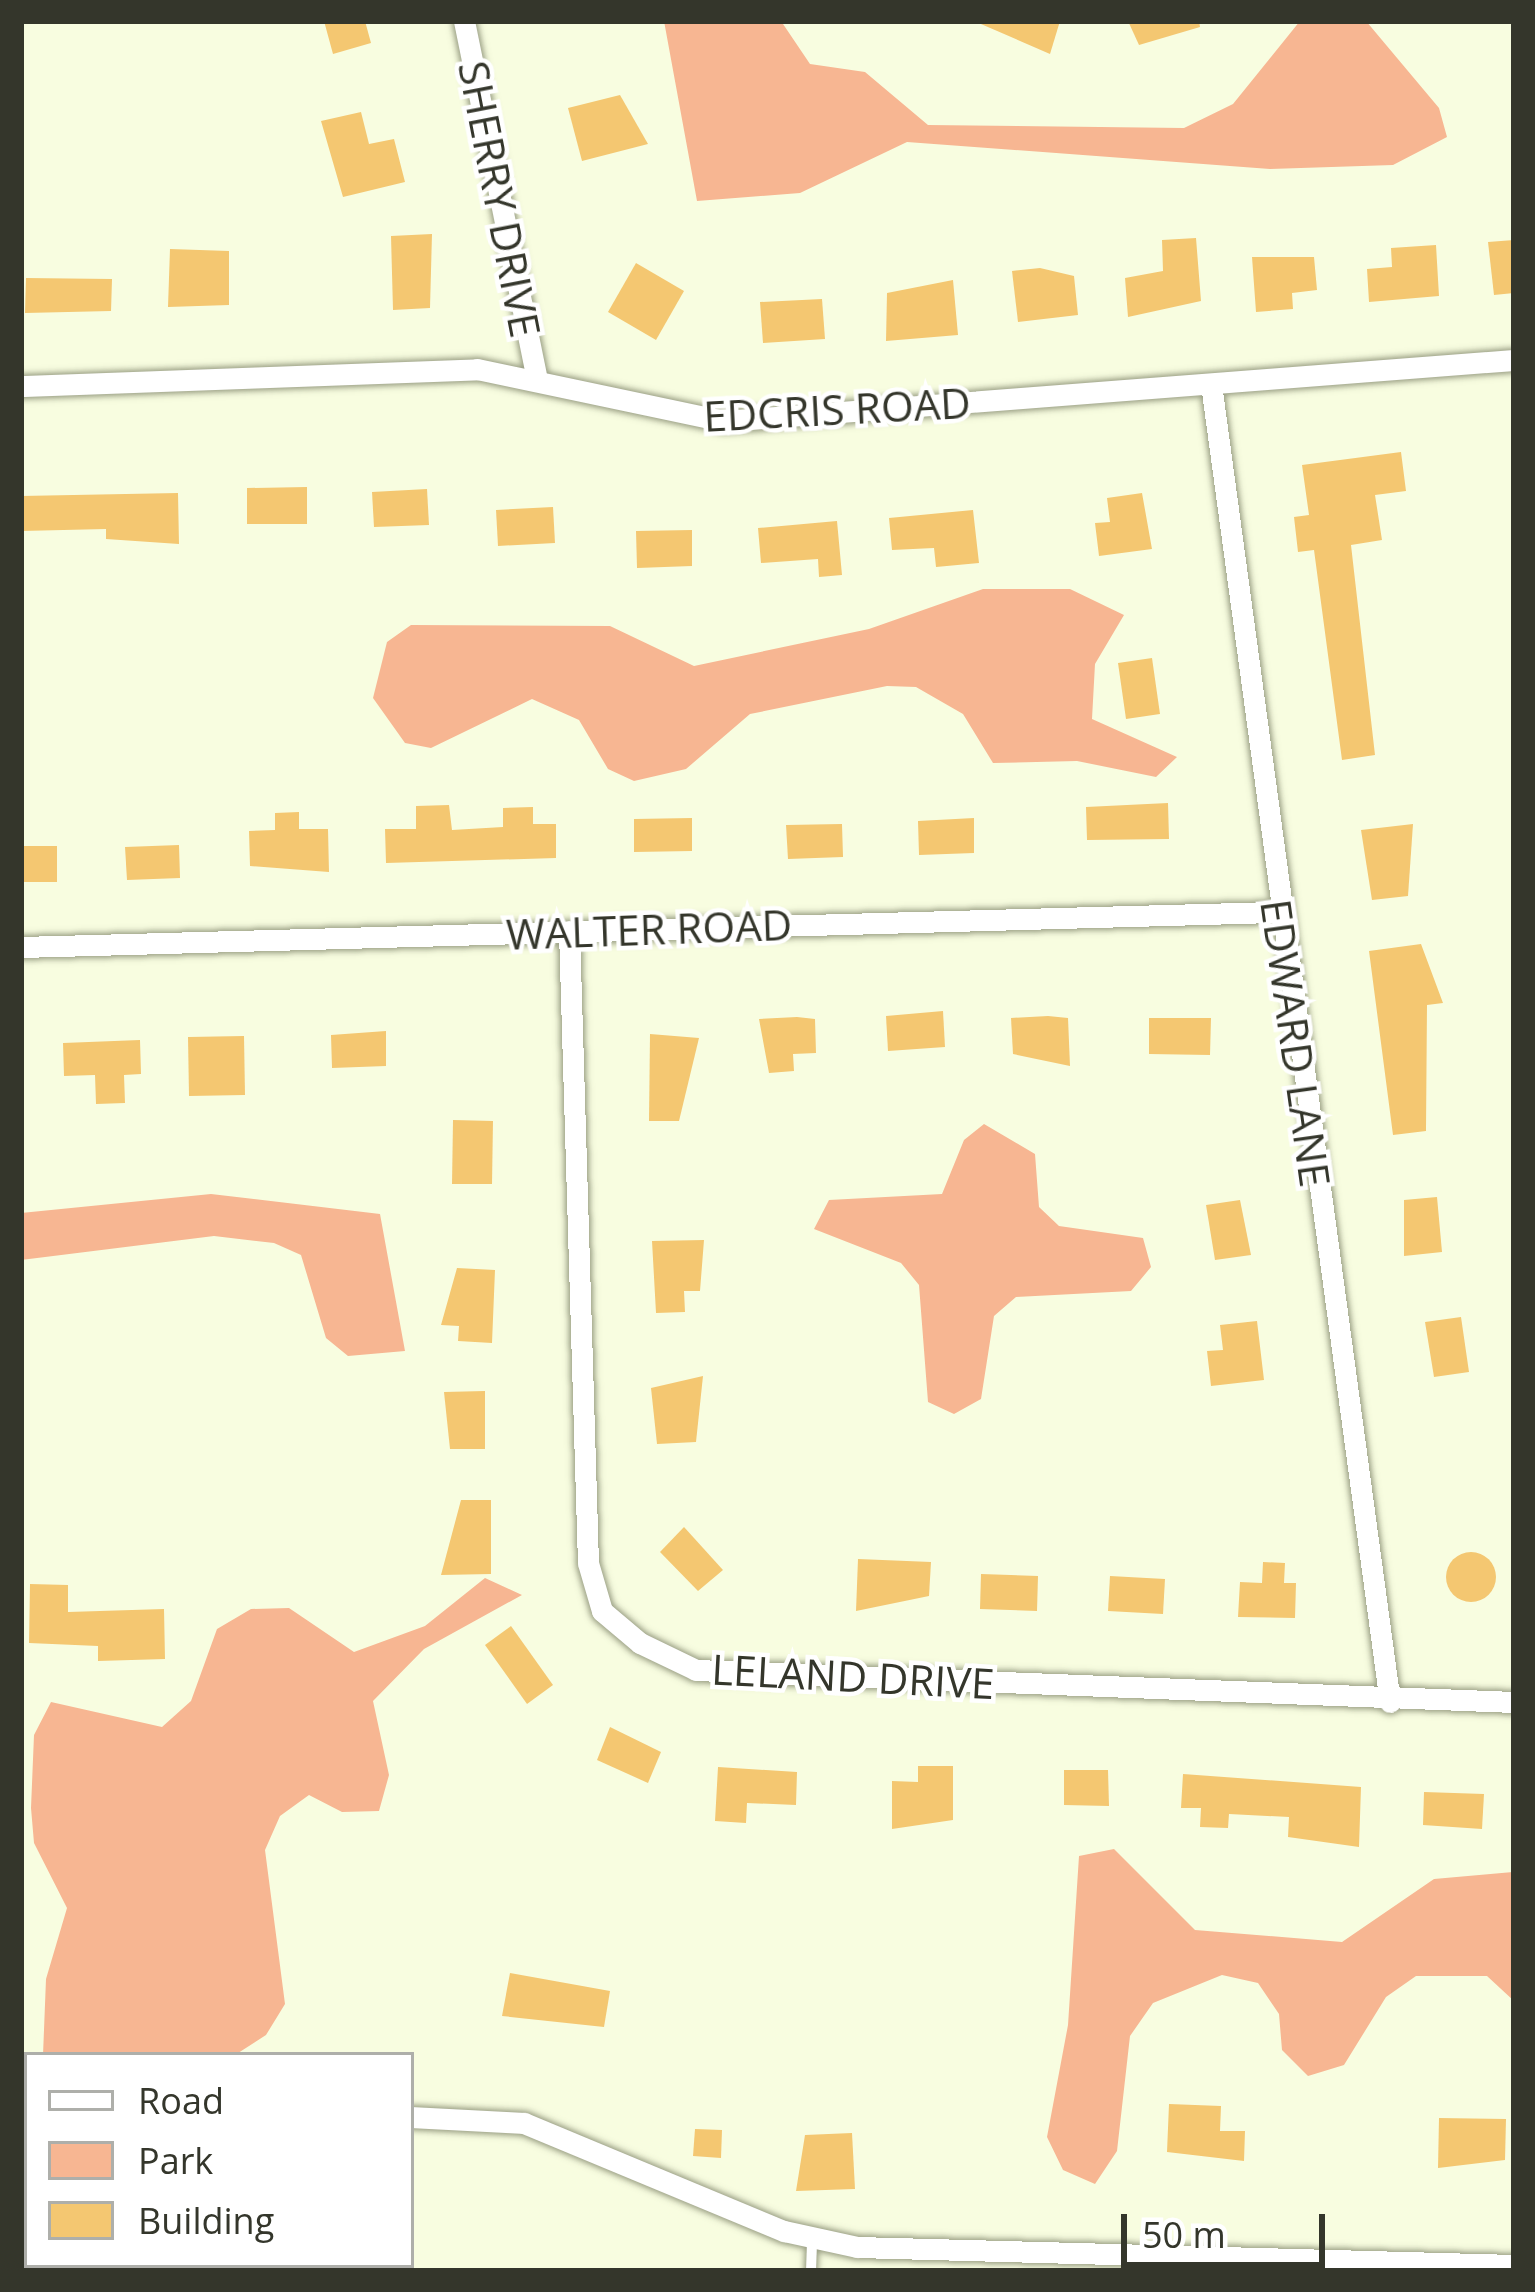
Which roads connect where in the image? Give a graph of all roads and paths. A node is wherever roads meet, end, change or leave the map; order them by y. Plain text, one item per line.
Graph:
1 (464, 21) edge
2 (1514, 360) edge
3 (536, 376) junction
4 (1211, 384) junction
5 (21, 386) edge
6 (1277, 912) junction
7 (569, 932) junction
8 (21, 946) edge
9 (1390, 1702) junction
10 (1514, 1702) edge
11 (414, 2117) edge
12 (812, 2237) junction
13 (1514, 2265) edge
14 (811, 2271) edge

1 - 3 street, SHERRY DRIVE
2 - 4 street, EDCRIS ROAD
3 - 4 street, EDCRIS ROAD
3 - 5 street, EDCRIS ROAD
4 - 6 street, EDWARD LANE
6 - 7 street, WALTER ROAD
6 - 9 street, EDWARD LANE
7 - 8 street, WALTER ROAD
7 - 9 street, LELAND DRIVE
9 - 10 street, LELAND DRIVE
11 - 12 street
12 - 13 street
12 - 14 lane

